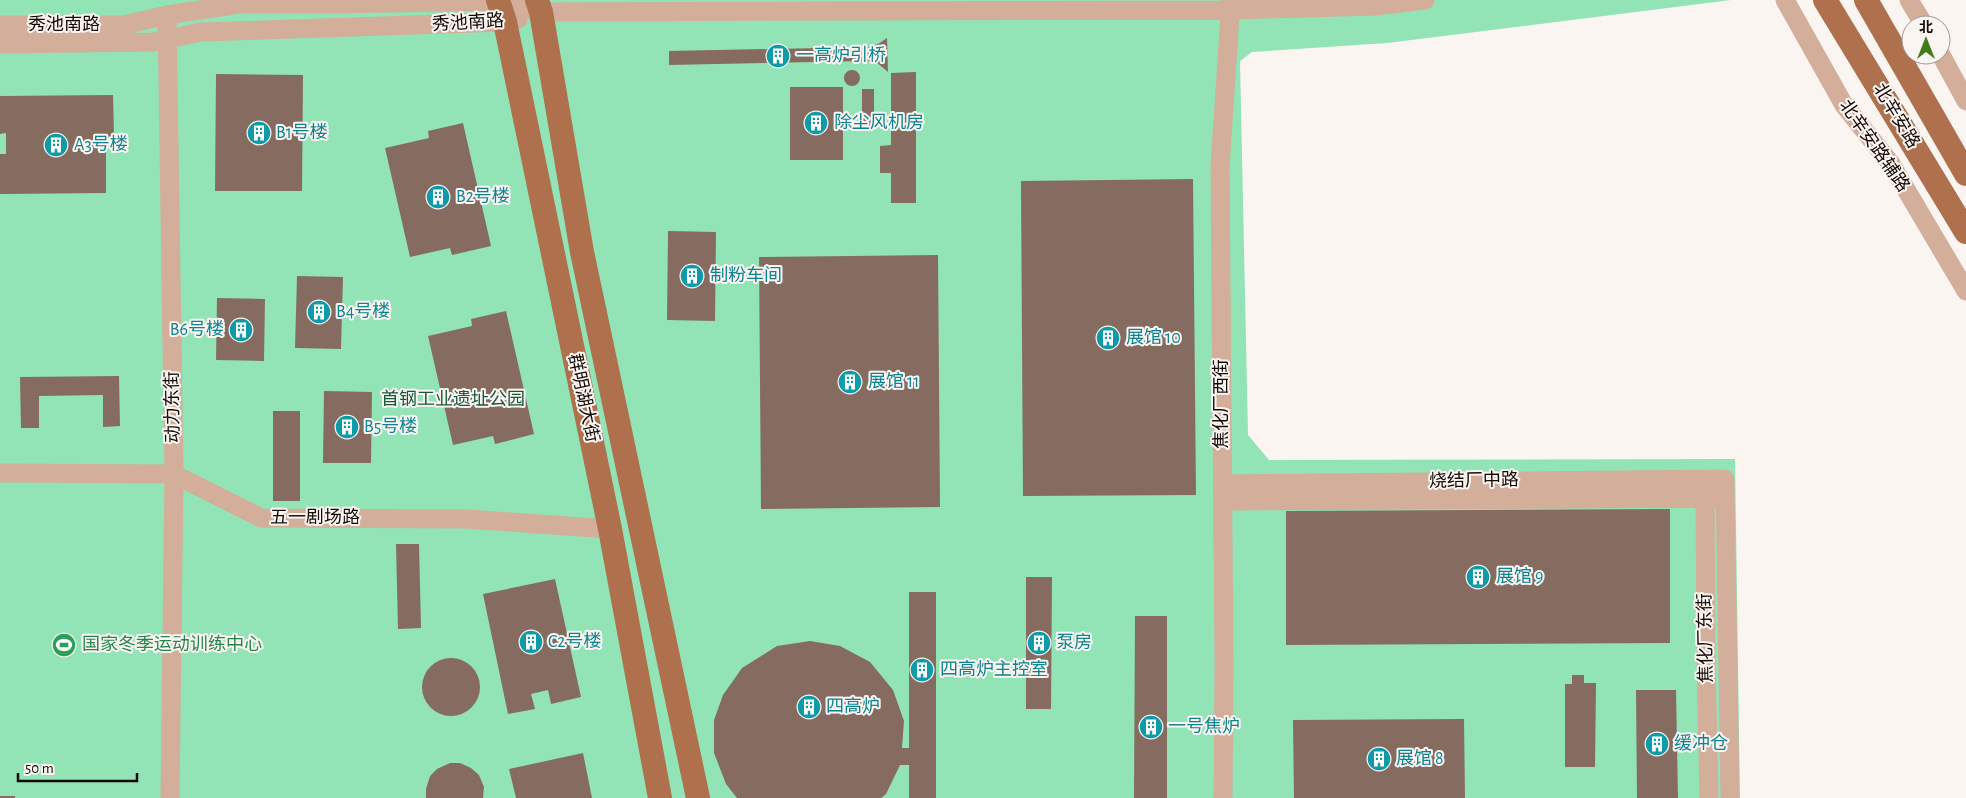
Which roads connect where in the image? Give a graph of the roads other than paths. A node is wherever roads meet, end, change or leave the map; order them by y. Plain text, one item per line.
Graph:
1 (1424, 0) edge
2 (1786, 0) edge
3 (1825, 0) edge
4 (1866, 0) edge
5 (1909, 0) edge
6 (1231, 5) edge
7 (539, 6) edge
8 (500, 8) edge
9 (166, 15) junction
10 (1918, 15) edge
11 (0, 25) edge
12 (168, 39) junction
13 (0, 44) edge
14 (1947, 65) edge
15 (1966, 100) edge
16 (1966, 174) edge
17 (1966, 232) edge
18 (1966, 291) edge
19 (0, 473) edge
20 (174, 474) junction
21 (1705, 479) junction
22 (1725, 479) joint
23 (1222, 493) junction
24 (1705, 498) junction
25 (1725, 498) junction
26 (610, 529) junction
27 (170, 798) edge
28 (660, 798) edge
29 (698, 798) edge
30 (1223, 798) edge
31 (1710, 798) edge
32 (1730, 798) edge

1 - 6 street, 秀池南路
2 - 18 street, 北辛安路辅路
3 - 17 main road, 北辛安路
4 - 16 main road, 北辛安路
5 - 10 street
6 - 7 street, 秀池南路
6 - 23 street, 焦化厂西街
7 - 8 street, 秀池南路
7 - 29 main road, 群明湖大街
8 - 9 street, 秀池南路
8 - 12 street, 秀池南路
8 - 26 main road, 群明湖大街
9 - 11 street, 秀池南路
9 - 12 street, 动力东街
12 - 13 street, 秀池南路
12 - 20 street, 动力东街
14 - 15 street
19 - 20 street, 五一剧场路
20 - 26 street, 五一剧场路
20 - 27 street, 动力东街
21 - 22 street, 烧结厂中路
21 - 23 street, 烧结厂中路
21 - 24 street, 焦化厂东街
22 - 25 street, 焦化厂东街
23 - 24 street, 烧结厂中路
23 - 30 street, 焦化厂西街
24 - 25 street, 烧结厂中路
24 - 31 street, 焦化厂东街
25 - 32 street, 焦化厂东街
26 - 28 main road, 群明湖大街

